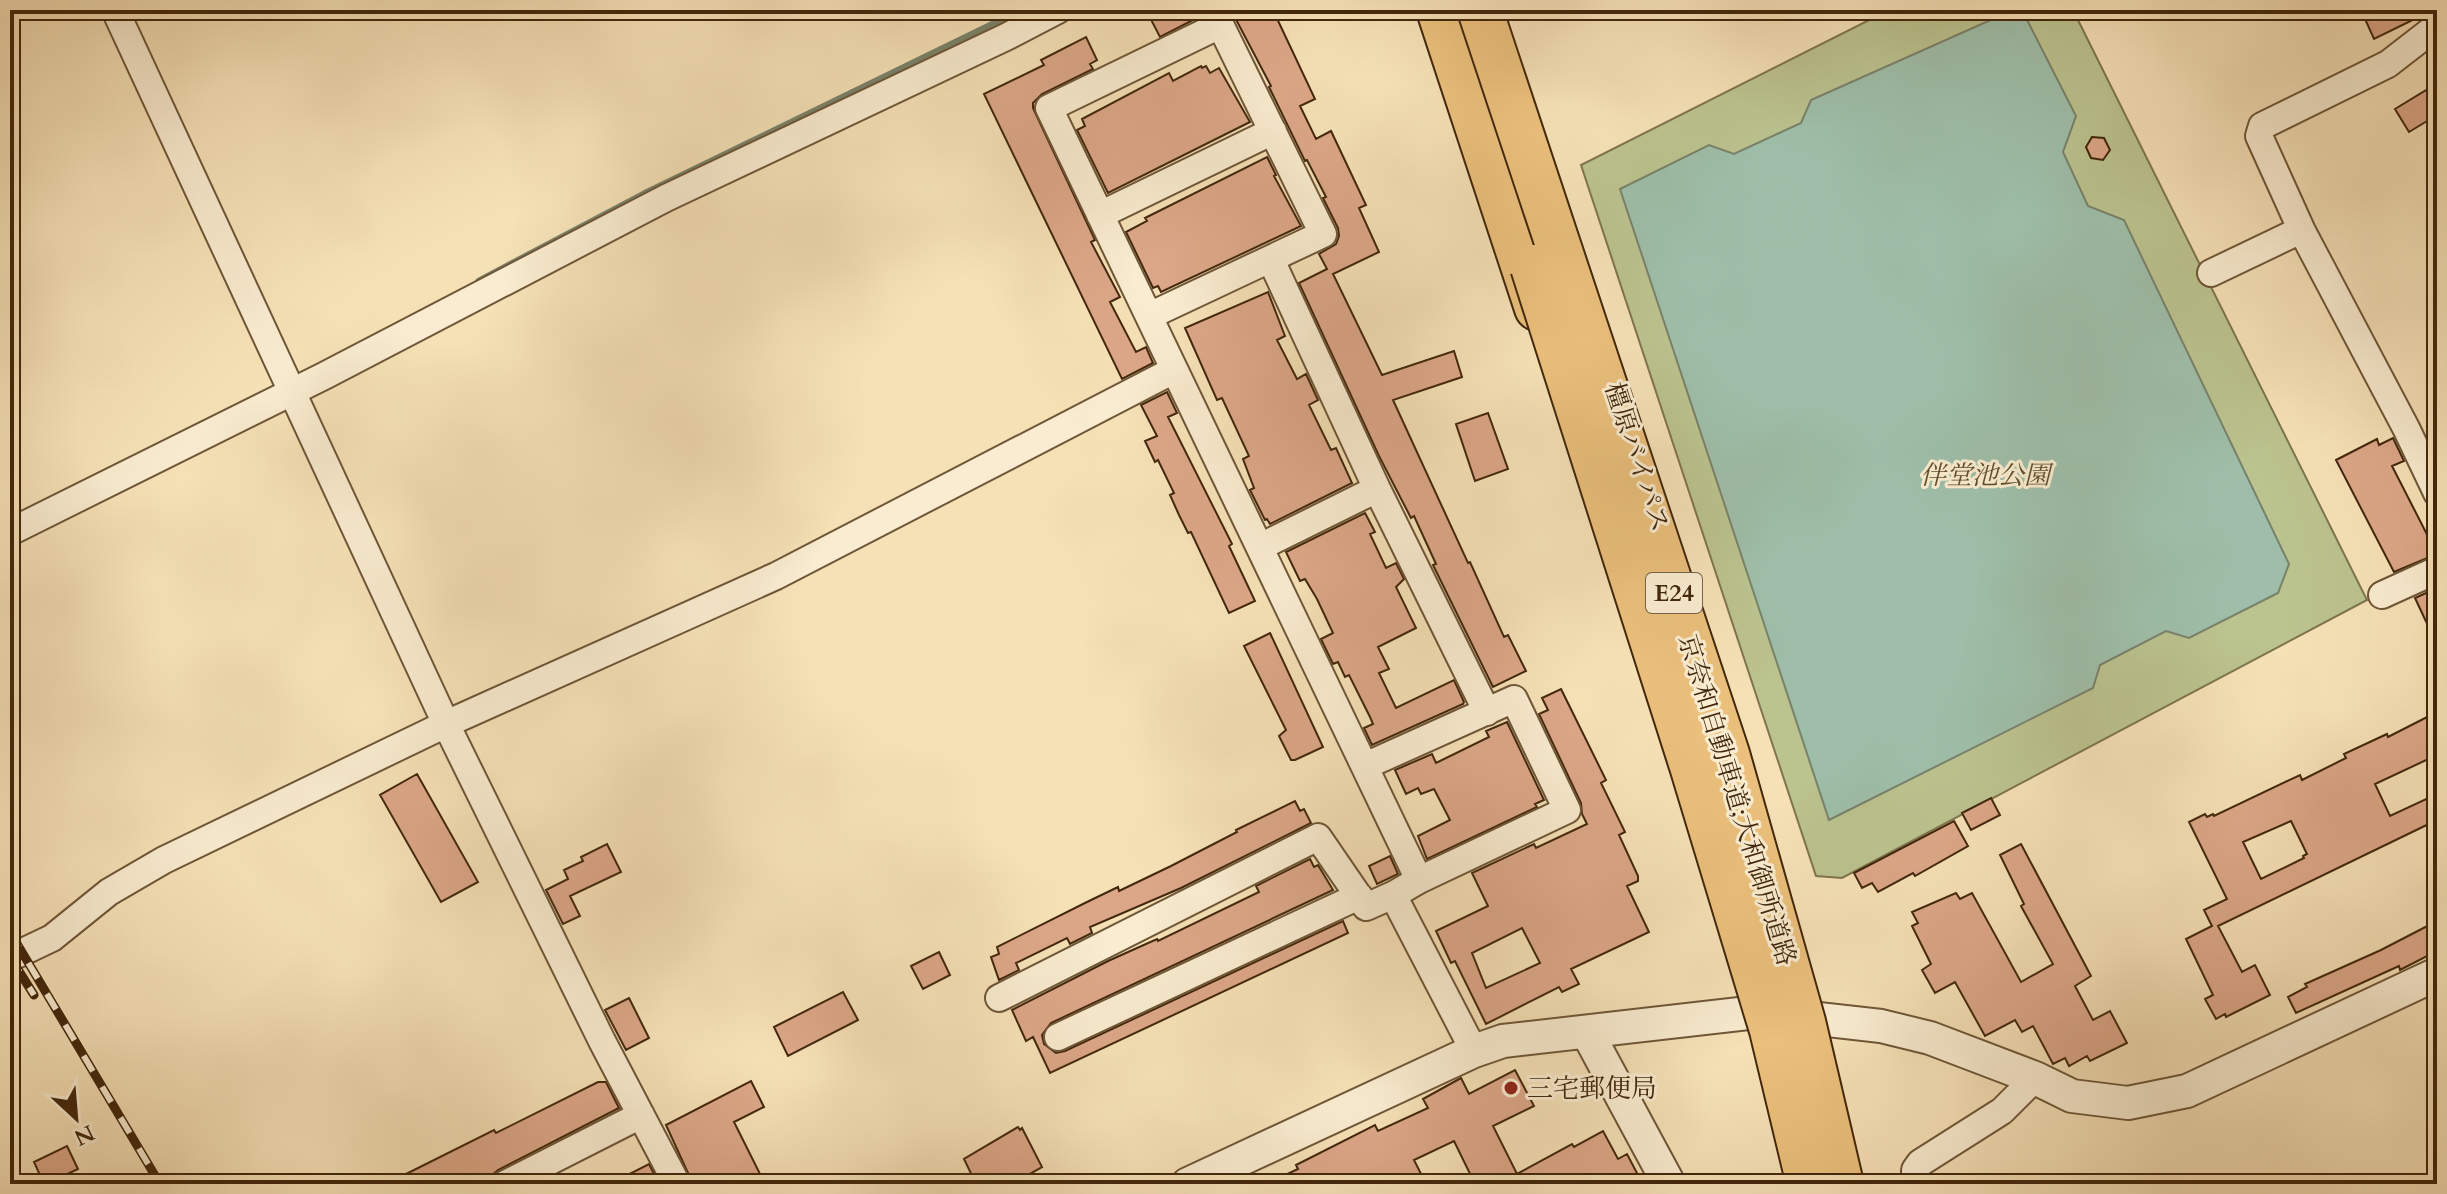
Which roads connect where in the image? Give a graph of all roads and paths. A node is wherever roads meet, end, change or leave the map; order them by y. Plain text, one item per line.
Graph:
1 (115, 10) edge
2 (1058, 10) edge
3 (1439, 10) edge
4 (1448, 10) edge
5 (1480, 10) edge
6 (1489, 10) edge
7 (1217, 18) edge
8 (2437, 26) edge
9 (1273, 131) junction
10 (1100, 215) junction
11 (2301, 230) junction
12 (1271, 260) junction
13 (2211, 273) dead end
14 (1149, 316) junction
15 (1174, 370) junction
16 (293, 391) junction
17 (1377, 489) junction
18 (2437, 493) edge
19 (10, 532) edge
20 (1260, 547) junction
21 (2437, 570) edge
22 (2382, 595) dead end
23 (1487, 712) junction
24 (446, 724) junction
25 (1365, 766) junction
26 (1419, 880) junction
27 (1393, 895) junction
28 (1359, 896) junction
29 (10, 958) edge
30 (2437, 974) edge
31 (999, 998) dead end
32 (1757, 1012) junction
33 (1810, 1018) junction
34 (1587, 1032) junction
35 (1058, 1037) dead end
36 (1474, 1051) junction
37 (2035, 1078) junction
38 (641, 1115) junction
39 (505, 1184) edge
40 (677, 1184) edge
41 (1188, 1184) edge
42 (1669, 1184) edge
43 (1799, 1184) edge
44 (1809, 1184) edge
45 (1841, 1184) edge
46 (1849, 1184) edge
47 (1915, 1184) edge

1 - 16 street
2 - 16 street
3 - 32 highway, 橿原バイパス
4 - 44 highway, 京奈和自動車道;大和御所道路 / E24, bridge
5 - 45 highway, 京奈和自動車道;大和御所道路 / E24, bridge
6 - 33 highway, 橿原バイパス
7 - 9 street
7 - 10 street
8 - 11 street
9 - 10 street
9 - 12 street
10 - 14 street
11 - 13 street
11 - 18 street
12 - 14 street
12 - 17 street
14 - 15 street
15 - 20 street
15 - 24 street
16 - 19 street
16 - 24 street
17 - 20 street
17 - 23 street
20 - 25 street
21 - 22 street
23 - 25 street
23 - 26 street
24 - 29 street
24 - 38 street
25 - 26 street
26 - 27 street
27 - 28 street
27 - 36 street
28 - 31 street
28 - 35 street
30 - 37 street
32 - 33 street
32 - 34 street
32 - 43 highway, 橿原バイパス
33 - 37 street
33 - 46 highway, 橿原バイパス
34 - 36 street
34 - 42 street
36 - 41 street
37 - 47 street
38 - 39 street
38 - 40 street

